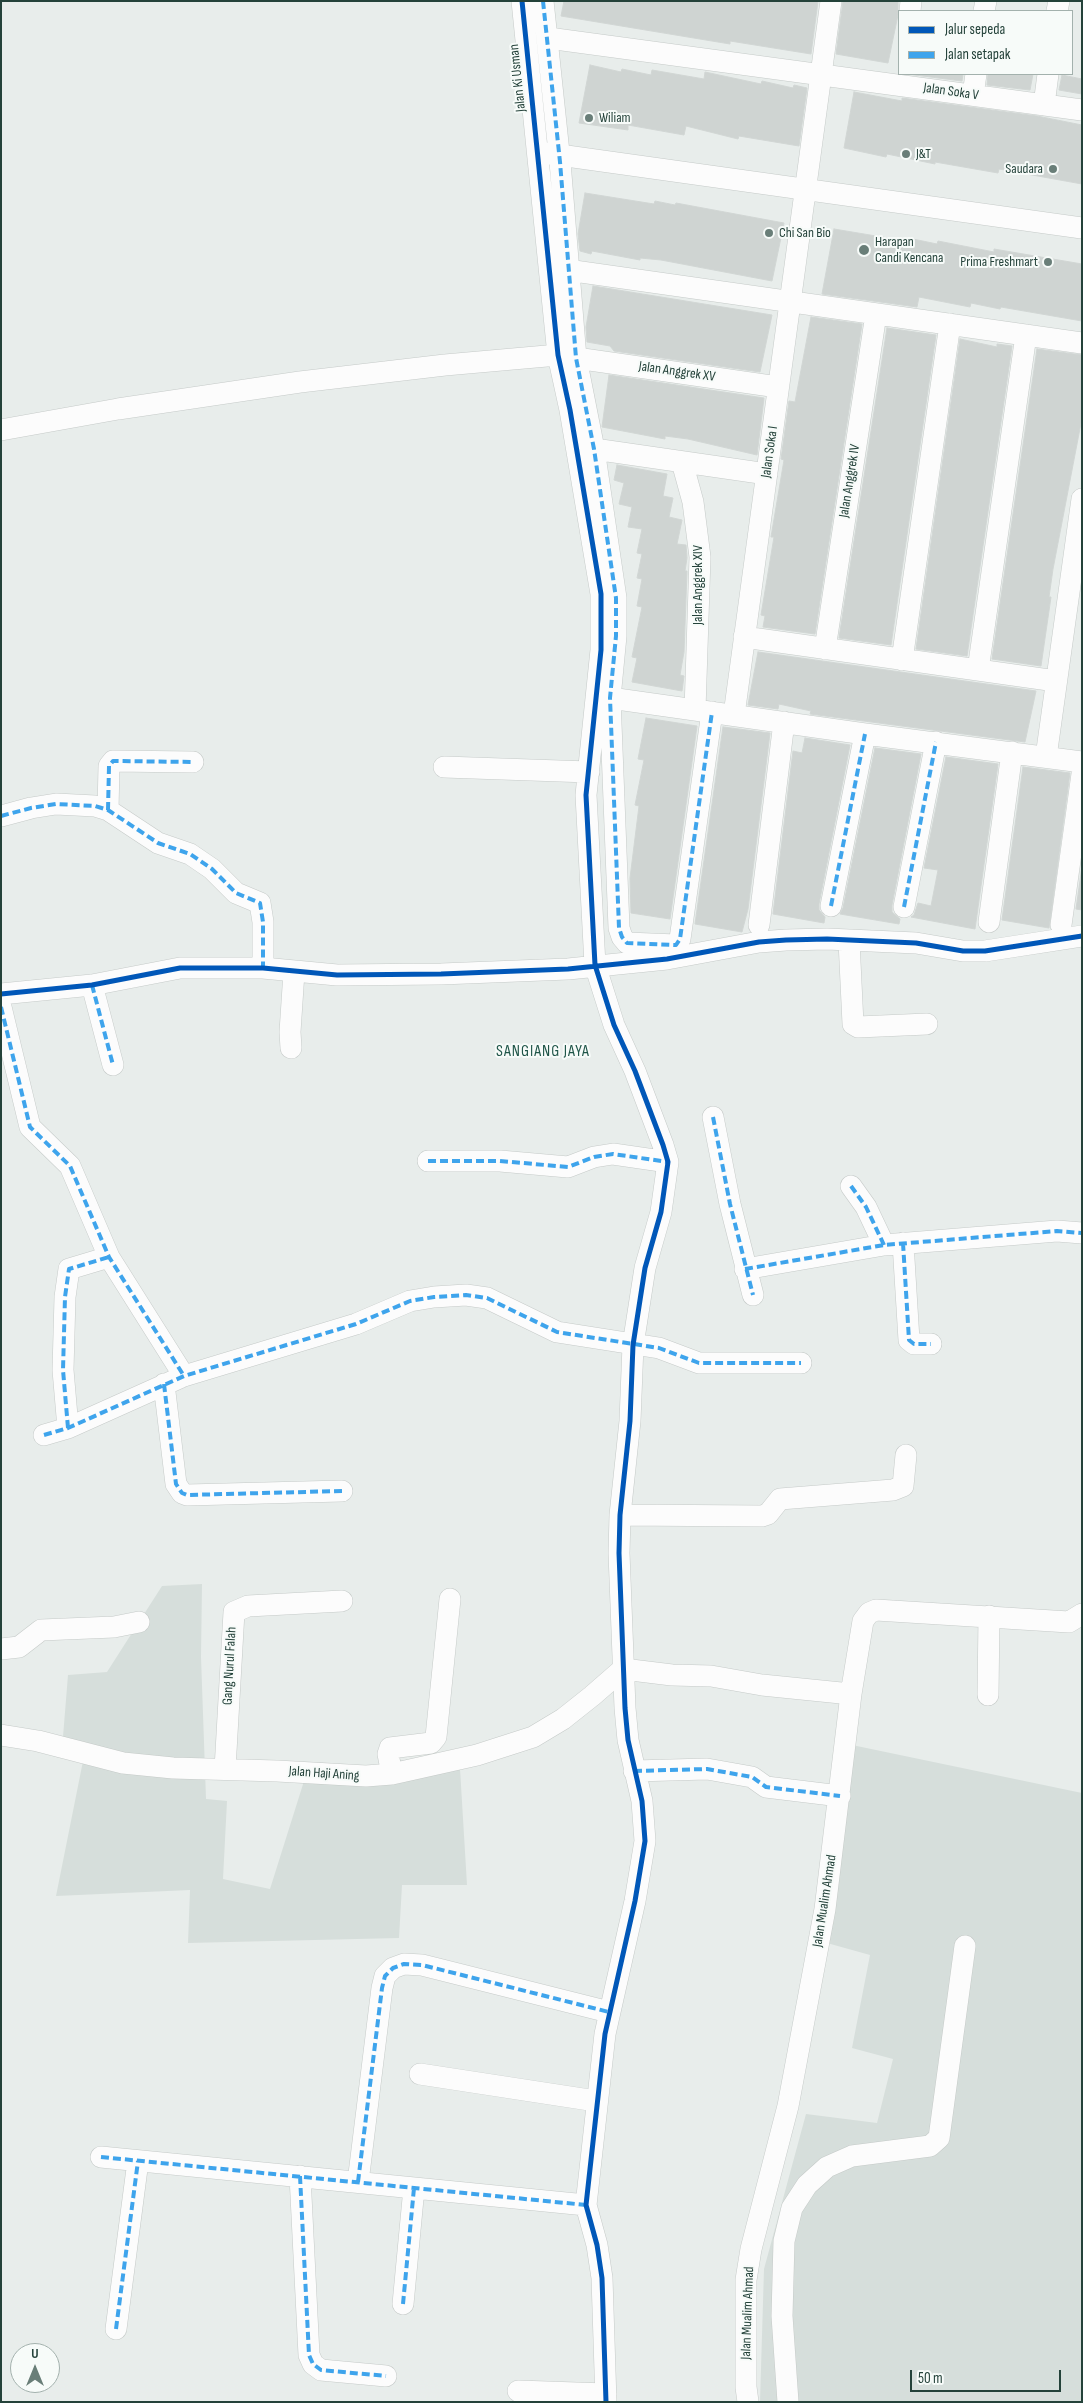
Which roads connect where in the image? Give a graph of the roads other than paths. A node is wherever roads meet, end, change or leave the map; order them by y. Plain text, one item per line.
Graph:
1 (522, 1) edge
2 (543, 1) edge
3 (831, 1) edge
4 (548, 38) junction
5 (821, 74) junction
6 (976, 75) edge
7 (1048, 75) edge
8 (898, 79) edge
9 (973, 96) junction
10 (1044, 105) junction
11 (1082, 110) edge
12 (537, 152) junction
13 (559, 155) junction
14 (806, 189) junction
15 (1082, 228) edge
16 (567, 270) junction
17 (790, 302) junction
18 (876, 314) junction
19 (950, 324) junction
20 (1026, 335) junction
21 (1082, 343) edge
22 (567, 357) junction
23 (778, 386) junction
24 (1, 430) edge
25 (594, 449) junction
26 (682, 462) junction
27 (767, 474) junction
28 (1082, 499) edge
29 (744, 637) junction
30 (825, 648) junction
31 (902, 660) junction
32 (978, 670) junction
33 (1056, 681) junction
34 (610, 698) junction
35 (704, 711) junction
36 (734, 715) junction
37 (784, 722) junction
38 (865, 734) junction
39 (936, 742) junction
40 (1012, 752) junction
41 (1046, 757) junction
42 (193, 762) dead end
43 (1082, 762) edge
44 (444, 767) dead end
45 (589, 772) junction
46 (1082, 774) edge
47 (108, 810) junction
48 (1, 816) edge
49 (831, 906) dead end
50 (904, 907) dead end
51 (989, 922) dead end
52 (759, 925) dead end
53 (1061, 925) dead end
54 (1082, 936) edge
55 (849, 941) junction
56 (595, 965) junction
57 (263, 968) junction
58 (294, 972) junction
59 (92, 985) junction
60 (1, 994) edge
61 (1, 1007) edge
62 (926, 1024) dead end
63 (291, 1048) dead end
64 (114, 1065) dead end
65 (713, 1117) dead end
66 (428, 1161) dead end
67 (668, 1162) junction
68 (851, 1186) dead end
69 (1082, 1233) edge
70 (893, 1244) junction
71 (109, 1258) junction
72 (745, 1269) junction
73 (753, 1295) dead end
74 (931, 1344) dead end
75 (632, 1345) junction
76 (802, 1363) dead end
77 (184, 1376) junction
78 (164, 1384) junction
79 (68, 1428) junction
80 (44, 1435) dead end
81 (906, 1455) dead end
82 (342, 1491) dead end
83 (620, 1515) junction
84 (450, 1599) dead end
85 (342, 1601) dead end
86 (1082, 1614) edge
87 (989, 1616) junction
88 (138, 1622) dead end
89 (1, 1649) edge
90 (622, 1668) junction
91 (851, 1694) junction
92 (988, 1695) dead end
93 (1, 1735) edge
94 (225, 1769) junction
95 (634, 1771) junction
96 (392, 1774) junction
97 (840, 1796) junction
98 (965, 1946) dead end
99 (609, 2012) junction
100 (420, 2074) dead end
101 (596, 2101) junction
102 (101, 2158) dead end
103 (138, 2161) junction
104 (300, 2176) junction
105 (358, 2182) junction
106 (414, 2188) junction
107 (586, 2205) junction
108 (403, 2304) dead end
109 (116, 2329) dead end
110 (386, 2376) dead end
111 (518, 2391) dead end
112 (606, 2398) edge
113 (748, 2402) edge
114 (788, 2402) edge

1 - 12 street, Jalan Ki Usman
2 - 4 street
3 - 5 street, Jalan Soka I
4 - 5 street, Jalan Soka V
4 - 13 street
5 - 8 street, Jalan Soka V
5 - 14 street, Jalan Soka I
6 - 9 street
7 - 10 street
8 - 9 street, Jalan Soka V
9 - 10 street, Jalan Soka V
10 - 11 street, Jalan Soka V
12 - 13 street
12 - 22 street, Jalan Ki Usman
13 - 14 street
13 - 16 street
14 - 15 street
14 - 17 street, Jalan Soka I
16 - 17 street
16 - 22 street
17 - 18 street
17 - 23 street, Jalan Soka I
18 - 19 street
18 - 30 street, Jalan Anggrek IV
19 - 20 street
19 - 31 street
20 - 21 street
20 - 32 street
22 - 23 street, Jalan Anggrek XV
22 - 24 street, Jalan Anggrek XV
22 - 25 street
22 - 45 street
23 - 27 street, Jalan Soka I
25 - 26 street
25 - 34 street
26 - 27 street
26 - 35 street, Jalan Anggrek XIV
27 - 29 street, Jalan Soka I
28 - 33 street
29 - 30 street
29 - 36 street, Jalan Soka I
30 - 31 street
31 - 32 street
32 - 33 street
33 - 41 street
34 - 35 street
34 - 35 street, Jalan Anggrek XIV
35 - 36 street
36 - 37 street
37 - 38 street
37 - 52 street
38 - 39 street
38 - 49 street
39 - 40 street
39 - 50 street
40 - 41 street
40 - 51 street
41 - 43 street
42 - 47 street
44 - 45 street
45 - 56 street
46 - 53 street
47 - 48 street
47 - 57 street
54 - 55 street
55 - 56 street
55 - 62 street
56 - 58 street
56 - 67 street
57 - 58 street
57 - 59 street
58 - 63 street
59 - 60 street
59 - 64 street
61 - 71 street
65 - 72 street
66 - 67 street
67 - 75 street
68 - 70 street
69 - 70 street
70 - 72 street
70 - 74 street
71 - 77 street
71 - 79 street
72 - 73 street
75 - 76 street
75 - 77 street
75 - 83 street
77 - 78 street
78 - 79 street
78 - 82 street
79 - 80 street
81 - 83 street
83 - 90 street
84 - 96 street
85 - 94 street, Gang Nurul Falah
86 - 87 street, Jalan Mualim Ahmad
87 - 91 street, Jalan Mualim Ahmad
87 - 92 street
88 - 89 street
90 - 91 street
90 - 95 street
90 - 96 street, Jalan Haji Aning
91 - 97 street, Jalan Mualim Ahmad
93 - 94 street, Jalan Haji Aning
94 - 96 street, Jalan Haji Aning
95 - 97 street
95 - 99 street
97 - 113 street, Jalan Mualim Ahmad
98 - 114 street
99 - 101 street
99 - 105 street
100 - 101 street
101 - 107 street
102 - 103 street
103 - 104 street
103 - 109 street
104 - 105 street
104 - 110 street
105 - 106 street
106 - 107 street
106 - 108 street
107 - 112 street
111 - 112 street

